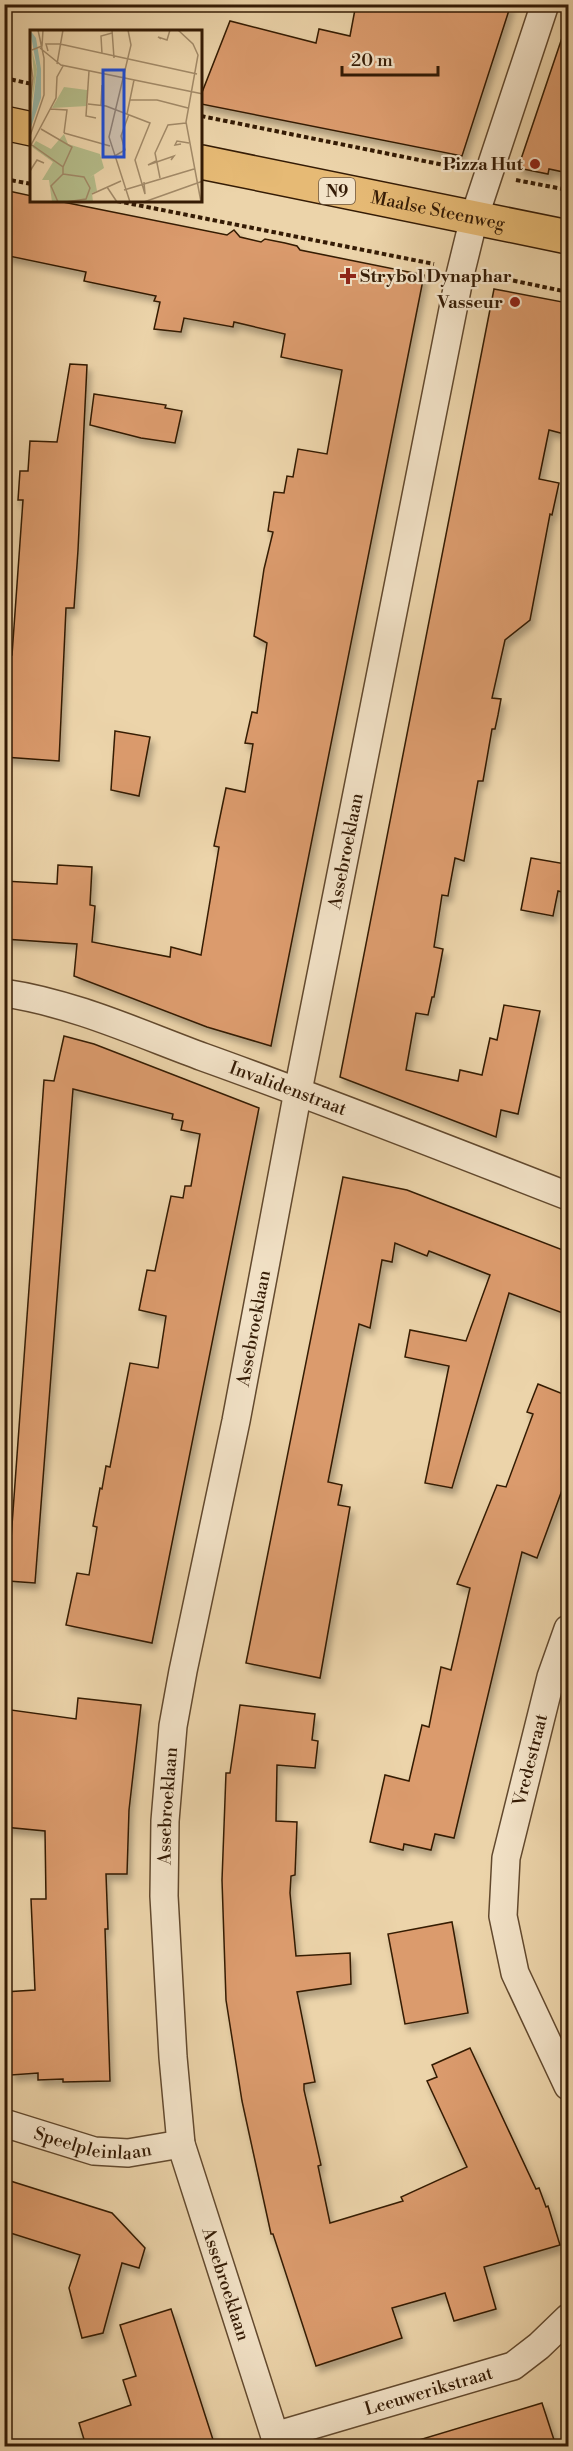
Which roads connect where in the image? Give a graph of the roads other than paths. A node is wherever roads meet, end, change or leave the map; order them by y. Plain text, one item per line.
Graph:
1 (545, 4) edge
2 (4, 123) edge
3 (30, 129) edge
4 (202, 162) edge
5 (474, 218) junction
6 (568, 237) edge
7 (4, 993) edge
8 (298, 1091) junction
9 (568, 1196) edge
10 (568, 1629) edge
11 (568, 2086) edge
12 (4, 2123) edge
13 (180, 2144) junction
14 (568, 2318) edge
15 (277, 2441) edge

1 - 5 street, Assebroeklaan
2 - 3 main road
4 - 5 main road, Maalse Steenweg / N9
5 - 6 main road, Maalse Steenweg / N9
5 - 8 street, Assebroeklaan
7 - 8 street, Invalidenstraat
8 - 9 street, Invalidenstraat
8 - 13 street, Assebroeklaan
10 - 11 street, Vredestraat
12 - 13 street, Speelpleinlaan
13 - 15 street, Assebroeklaan
14 - 15 street, Leeuwerikstraat

